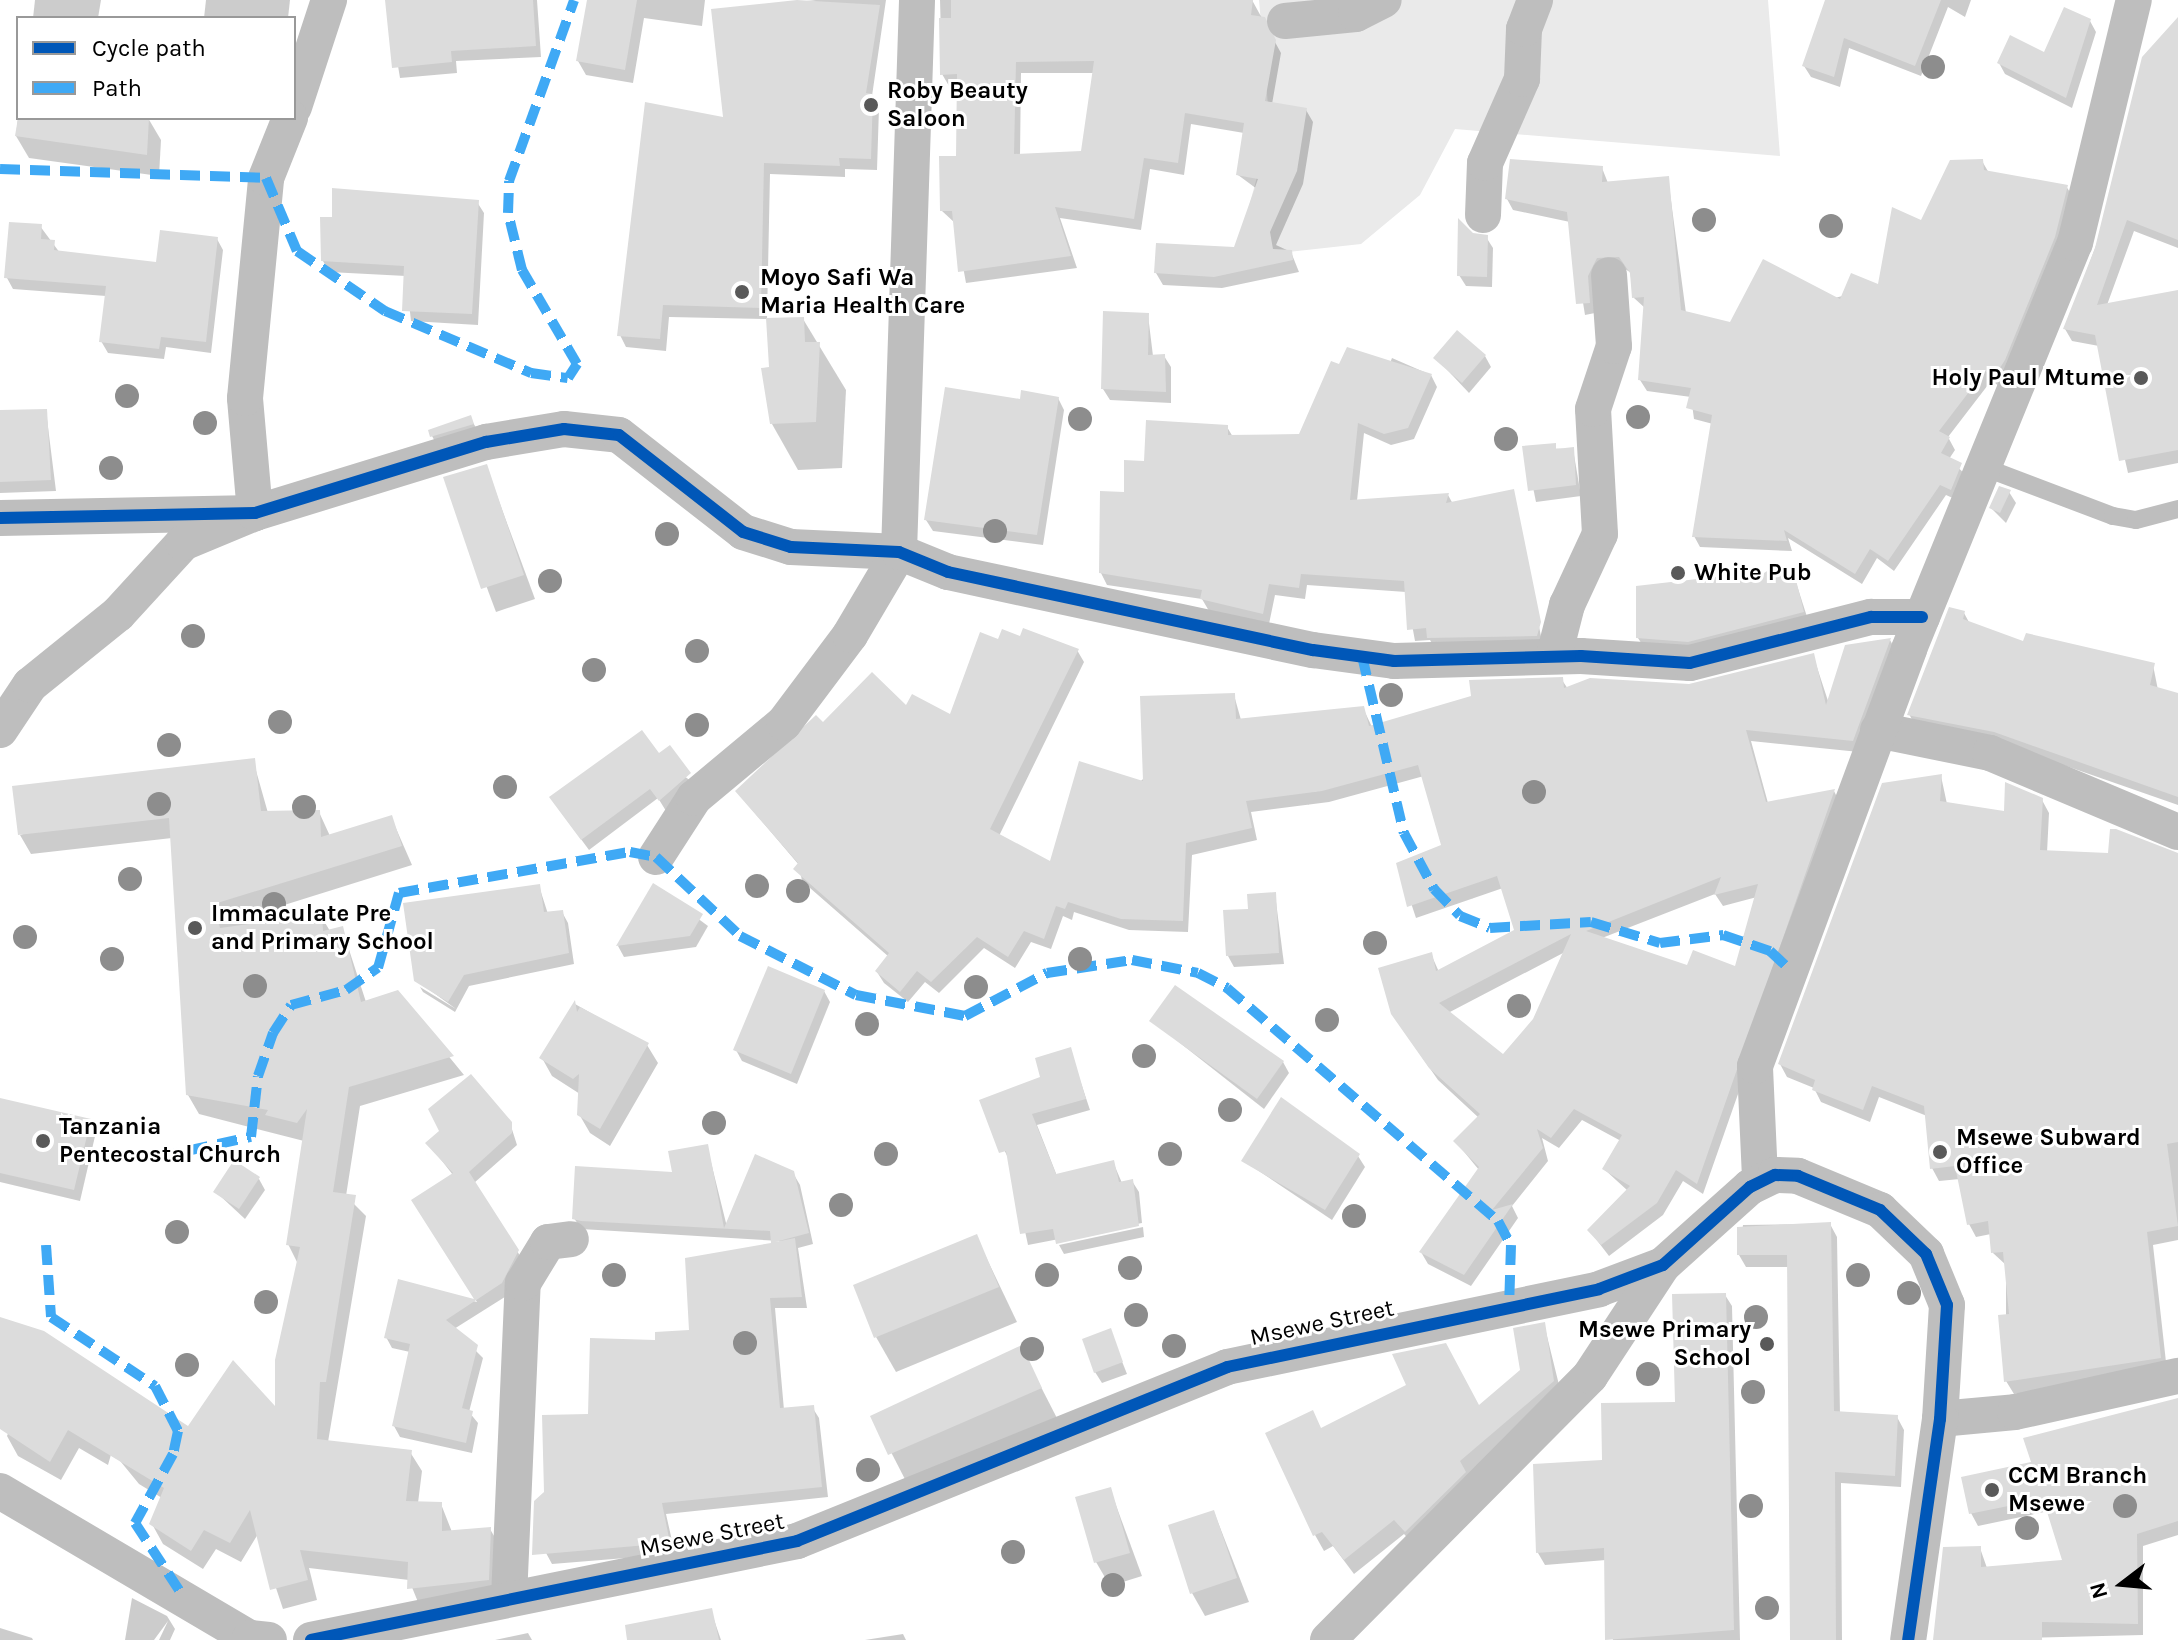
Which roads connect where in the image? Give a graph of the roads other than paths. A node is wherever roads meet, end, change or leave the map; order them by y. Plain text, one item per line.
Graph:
1 (329, 0) edge
2 (917, 0) edge
3 (1384, 0) edge
4 (1535, 0) edge
5 (2134, 0) edge
6 (1285, 21) dead end
7 (296, 101) edge
8 (289, 120) edge
9 (1483, 215) dead end
10 (1609, 275) dead end
11 (1986, 468) junction
12 (2178, 509) edge
13 (255, 513) junction
14 (0, 518) edge
15 (899, 552) junction
16 (1922, 617) junction
17 (1554, 656) junction
18 (0, 730) edge
19 (1878, 730) junction
20 (2178, 832) edge
21 (656, 857) dead end
22 (1760, 1178) junction
23 (571, 1239) dead end
24 (1663, 1265) junction
25 (2178, 1376) edge
26 (1940, 1419) junction
27 (0, 1491) edge
28 (509, 1598) junction
29 (269, 1640) edge
30 (311, 1640) edge
31 (1328, 1640) edge
32 (1908, 1640) edge

1 - 7 street
2 - 15 street
3 - 6 street
4 - 9 street
5 - 11 street
8 - 13 street
10 - 17 street
11 - 12 lane
11 - 16 street
13 - 14 street
13 - 15 street
13 - 18 street
15 - 17 street
15 - 21 street
16 - 17 street
16 - 19 street
19 - 20 street
19 - 22 street
22 - 24 street, Msewe Street
22 - 26 street
23 - 28 street
24 - 28 street, Msewe Street
24 - 31 street
25 - 26 street
26 - 32 street
27 - 29 street
28 - 30 street, Msewe Street

